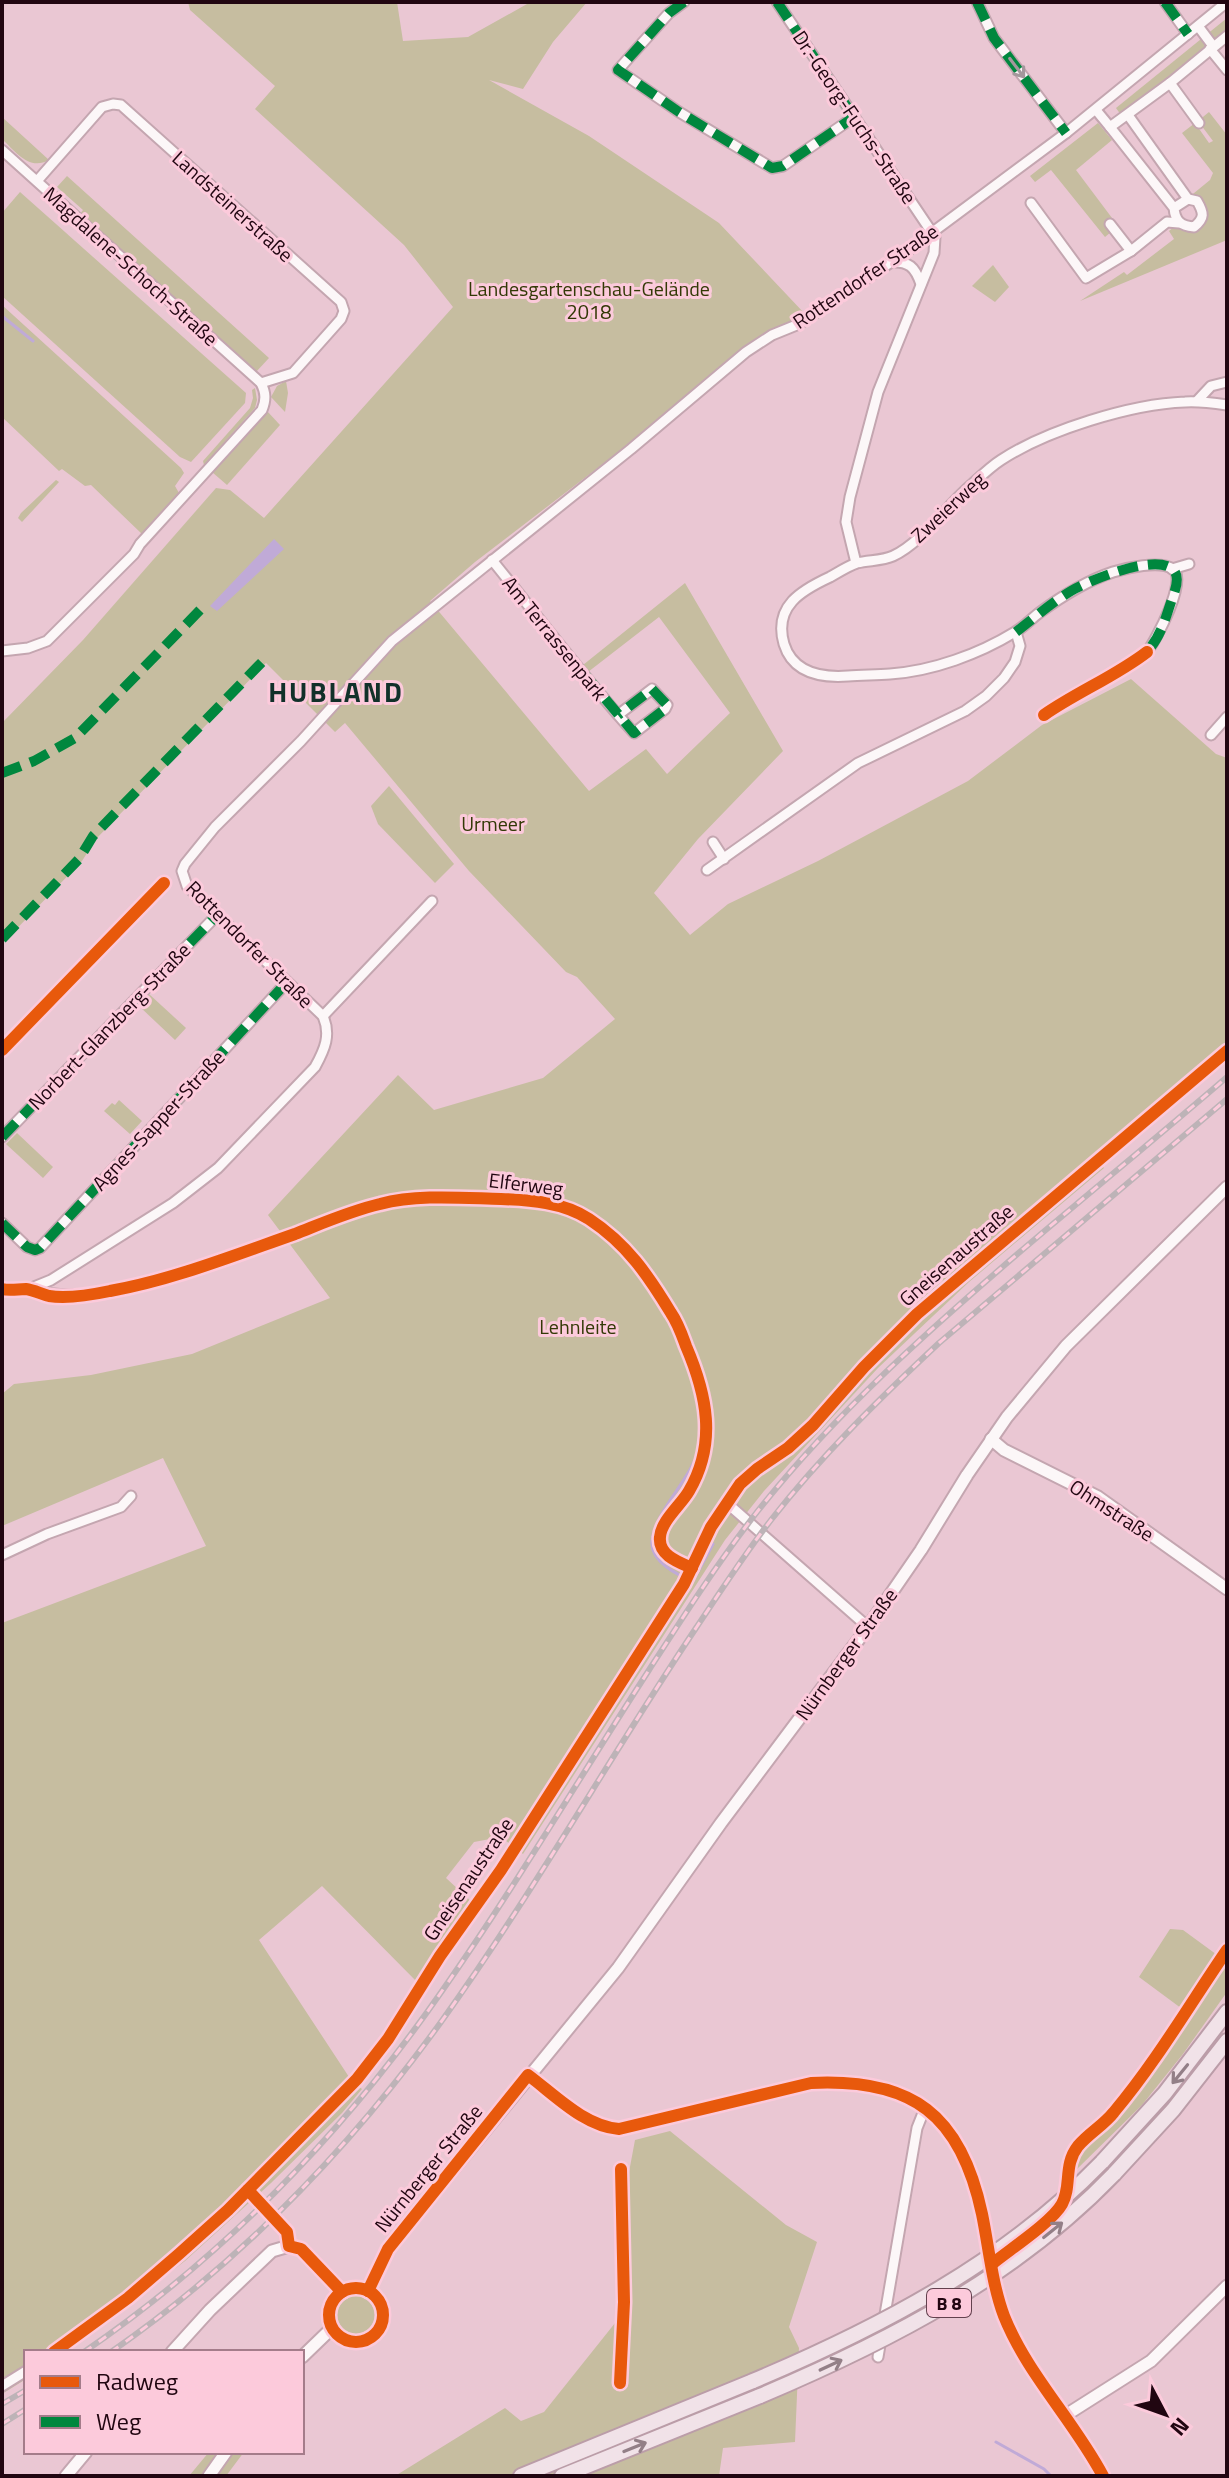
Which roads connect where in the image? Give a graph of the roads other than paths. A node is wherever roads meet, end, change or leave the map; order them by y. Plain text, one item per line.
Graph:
1 (684, 2) edge
2 (777, 2) edge
3 (977, 2) edge
4 (1165, 2) edge
5 (1227, 2) edge
6 (1198, 26) junction
7 (1188, 34) junction
8 (1227, 37) edge
9 (1212, 48) junction
10 (1227, 70) edge
11 (1170, 83) junction
12 (1096, 110) junction
13 (1128, 115) junction
14 (854, 117) junction
15 (1199, 123) dead end
16 (1110, 127) junction
17 (1066, 133) junction
18 (2, 150) edge
19 (37, 181) junction
20 (1188, 199) junction
21 (1031, 203) dead end
22 (1174, 208) junction
23 (1179, 223) junction
24 (1110, 224) dead end
25 (933, 232) junction
26 (1131, 251) junction
27 (891, 262) junction
28 (921, 284) junction
29 (1227, 382) edge
30 (261, 383) junction
31 (1197, 401) junction
32 (1227, 405) edge
33 (492, 560) junction
34 (856, 563) junction
35 (1189, 564) dead end
36 (1172, 569) junction
37 (1016, 632) junction
38 (2, 651) edge
39 (1147, 652) dead end
40 (618, 715) junction
41 (1227, 717) edge
42 (1211, 735) dead end
43 (713, 842) dead end
44 (724, 859) junction
45 (707, 870) dead end
46 (432, 901) dead end
47 (216, 916) junction
48 (287, 982) junction
49 (323, 1016) junction
50 (1227, 1051) edge
51 (2, 1137) edge
52 (1227, 1187) edge
53 (2, 1223) edge
54 (2, 1289) edge
55 (29, 1289) junction
56 (991, 1439) junction
57 (131, 1496) dead end
58 (728, 1504) junction
59 (2, 1555) edge
60 (692, 1568) junction
61 (1227, 1589) edge
62 (868, 1627) junction
63 (1227, 2012) edge
64 (1227, 2041) edge
65 (528, 2075) junction
66 (925, 2108) junction
67 (248, 2190) junction
68 (289, 2246) junction
69 (1227, 2286) edge
70 (368, 2291) junction
71 (342, 2292) junction
72 (332, 2328) junction
73 (57, 2350) edge
74 (174, 2350) edge
75 (304, 2355) edge
76 (878, 2357) dead end
77 (24, 2372) edge
78 (2, 2386) edge
79 (1066, 2415) junction
80 (84, 2454) edge
81 (225, 2454) edge
82 (66, 2476) edge
83 (209, 2476) edge
84 (521, 2476) edge
85 (562, 2476) edge
86 (1103, 2476) edge

1 - 14 street
2 - 14 street, Dr.-Georg-Fuchs-Straße
3 -> 17 street
4 - 7 street
5 - 6 street, Rottendorfer Straße
6 - 7 street, Rottendorfer Straße
6 - 9 street
7 - 12 street, Rottendorfer Straße
8 - 9 street
9 - 10 street
9 - 11 street
11 - 13 street
11 - 15 street
12 - 16 street
12 - 17 street, Rottendorfer Straße
13 - 16 street
13 - 20 street
14 - 25 street, Dr.-Georg-Fuchs-Straße
16 - 22 street
17 - 25 street, Rottendorfer Straße
18 - 19 street, Magdalene-Schoch-Straße
19 - 30 street, Magdalene-Schoch-Straße
19 - 30 street, Landsteinerstraße
20 - 22 street
20 - 23 street
21 - 26 street
22 - 23 street
23 - 26 street
24 - 26 street
25 - 27 street, Rottendorfer Straße
25 - 28 street
27 - 28 street
27 - 33 street, Rottendorfer Straße
28 - 34 street
29 - 31 street
30 - 38 street
31 - 32 street, Zweierweg
31 - 34 street, Zweierweg
33 - 40 street, Am Terrassenpark
33 - 47 street, Rottendorfer Straße
34 - 37 street, Zweierweg
35 - 36 street
36 - 37 street
36 - 39 street
37 - 44 street
40 - 40 street, Am Terrassenpark
41 - 42 street
43 - 44 street
44 - 45 street
46 - 49 street
47 - 48 street, Rottendorfer Straße
47 - 51 street, Norbert-Glanzberg-Straße
48 - 49 street, Rottendorfer Straße
48 - 53 street, Agnes-Sapper-Straße
49 - 55 street, Rottendorfer Straße
50 - 58 street, Gneisenaustraße
52 - 56 street, Nürnberger Straße
54 - 55 street, Rottendorfer Straße
55 - 60 street, Elferweg
56 - 61 street, Ohmstraße
56 - 62 street, Nürnberger Straße
57 - 59 street
58 - 60 street
58 - 62 street
60 - 67 street, Gneisenaustraße
62 - 65 street, Nürnberger Straße
63 -> 84 highway, B 8, bridge
85 -> 64 highway, B 8, bridge
65 - 66 street
65 - 70 street, Nürnberger Straße
66 - 76 street
66 - 79 street
67 - 68 street
67 - 73 street, Gneisenaustraße
68 - 71 street
68 - 74 street
69 - 79 street
70 - 71 street
70 - 72 street
71 - 72 street
72 - 75 street
77 - 78 street
79 - 86 street
80 - 82 street
81 - 83 street

